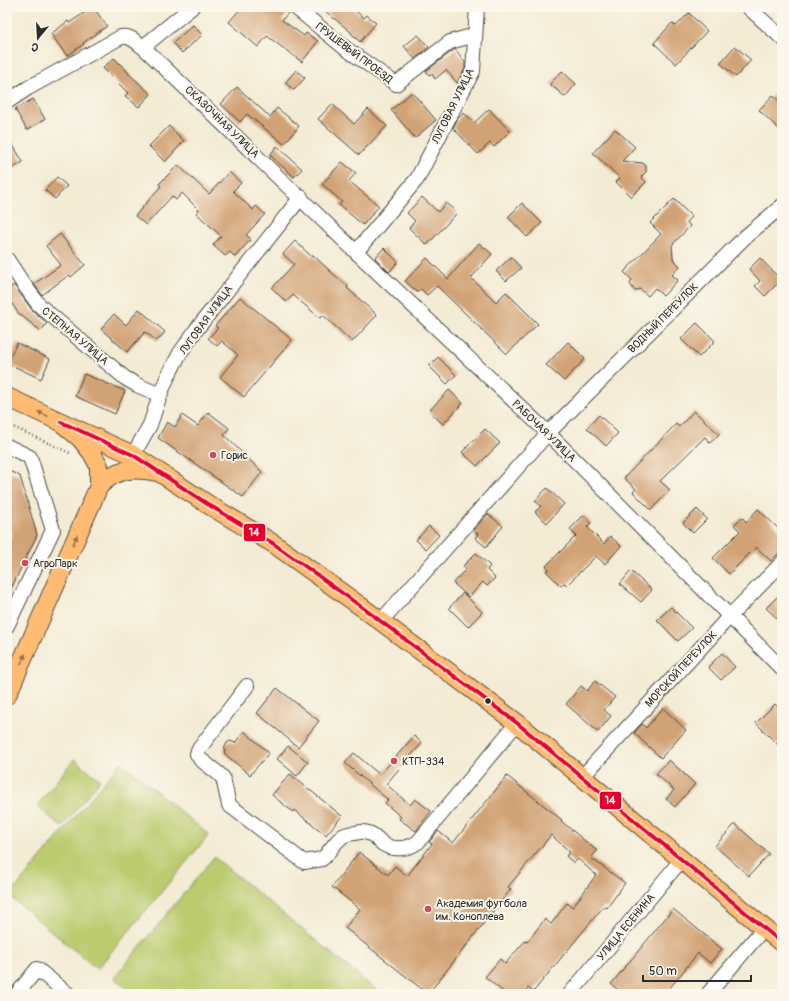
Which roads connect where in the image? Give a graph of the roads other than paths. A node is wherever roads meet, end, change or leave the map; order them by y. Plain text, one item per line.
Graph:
1 (192, 7) edge
2 (295, 7) edge
3 (477, 7) edge
4 (748, 7) edge
5 (475, 35) junction
6 (782, 38) edge
7 (143, 47) junction
8 (7, 102) edge
9 (301, 197) junction
10 (782, 206) edge
11 (356, 252) junction
12 (7, 259) edge
13 (160, 395) junction
14 (7, 397) edge
15 (61, 422) junction
16 (548, 433) junction
17 (7, 446) edge
18 (133, 455) junction
19 (162, 473) junction
20 (99, 486) junction
21 (782, 563) edge
22 (729, 617) junction
23 (381, 621) junction
24 (7, 626) edge
25 (782, 669) edge
26 (248, 686) dead end
27 (7, 695) edge
28 (517, 723) junction
29 (582, 777) junction
30 (682, 859) junction
31 (764, 928) junction
32 (782, 943) edge
33 (17, 994) edge
34 (68, 994) edge
35 (570, 994) edge
36 (708, 994) edge

1 - 7 street
2 - 5 street, ГРУШЕВЫЙ ПРОЕЗД
3 - 5 street, ЛУГОВАЯ УЛИЦА
4 - 6 street
5 - 11 street, ЛУГОВАЯ УЛИЦА
7 - 8 street, СКАЗОЧНАЯ УЛИЦА
7 - 9 street, СКАЗОЧНАЯ УЛИЦА
9 - 11 street, РАБОЧАЯ УЛИЦА
9 - 13 street, ЛУГОВАЯ УЛИЦА
10 - 16 street, ВОДНЫЙ ПЕРЕУЛОК
11 - 16 street, РАБОЧАЯ УЛИЦА
12 - 13 street, СТЕПНАЯ УЛИЦА
13 - 18 street, ЛУГОВАЯ УЛИЦА
15 -> 14 main road
15 - 18 main road
15 - 20 main road
16 - 22 street, РАБОЧАЯ УЛИЦА
16 - 23 street, ВОДНЫЙ ПЕРЕУЛОК
17 - 24 street
18 - 19 main road
19 - 20 main road
19 - 23 main road
27 -> 20 main road
21 - 22 street, МОРСКОЙ ПЕРЕУЛОК
22 - 25 street, РАБОЧАЯ УЛИЦА
22 - 29 street, МОРСКОЙ ПЕРЕУЛОК
23 - 28 main road
26 - 28 street
28 - 29 main road
29 - 30 main road
30 - 31 main road
30 - 35 street, УЛИЦА ЕСЕНИНА
31 - 32 main road
31 - 36 street
33 - 34 street

